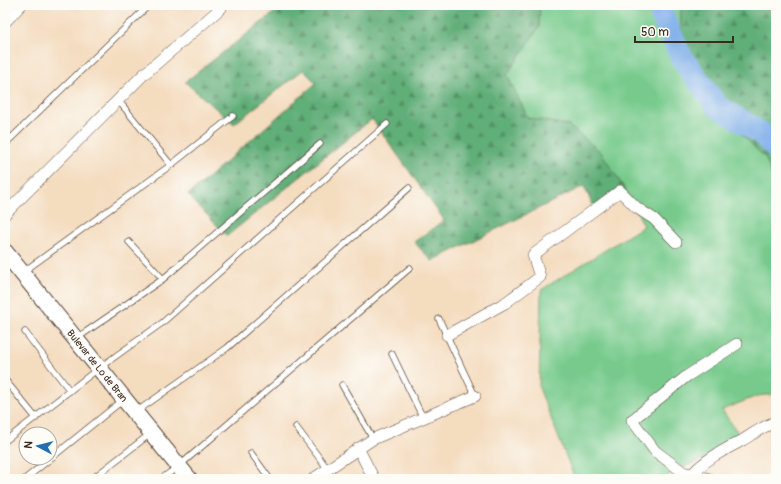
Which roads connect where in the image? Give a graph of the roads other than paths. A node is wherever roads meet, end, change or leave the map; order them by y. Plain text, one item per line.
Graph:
1 (22, 5) edge
2 (149, 5) edge
3 (221, 8) dead end
4 (5, 22) edge
5 (118, 100) junction
6 (233, 116) dead end
7 (387, 124) dead end
8 (5, 144) edge
9 (320, 144) dead end
10 (171, 165) junction
11 (409, 188) dead end
12 (5, 214) edge
13 (129, 242) dead end
14 (676, 242) dead end
15 (5, 252) edge
16 (410, 268) dead end
17 (22, 273) junction
18 (163, 278) junction
19 (439, 319) dead end
20 (25, 332) dead end
21 (447, 335) junction
22 (75, 339) junction
23 (737, 344) dead end
24 (392, 354) dead end
25 (99, 368) junction
26 (5, 380) edge
27 (342, 385) dead end
28 (70, 391) junction
29 (475, 396) joint
30 (124, 399) junction
31 (136, 413) junction
32 (36, 418) junction
33 (423, 418) junction
34 (776, 422) edge
35 (296, 427) dead end
36 (151, 433) junction
37 (373, 439) junction
38 (5, 441) edge
39 (358, 448) junction
40 (251, 453) dead end
41 (179, 466) junction
42 (327, 468) junction
43 (692, 474) junction
44 (25, 479) edge
45 (92, 479) edge
46 (161, 479) edge
47 (189, 479) edge
48 (270, 479) edge
49 (313, 479) edge
50 (374, 479) edge
51 (710, 479) edge

1 - 4 street
2 - 8 lane
3 - 5 street
5 - 10 lane
5 - 12 street
6 - 10 lane
7 - 25 lane
9 - 18 lane
10 - 17 lane
11 - 31 lane
13 - 18 lane
14 - 21 street
15 - 17 street, Bulevar de Lo de Bran
16 - 41 lane
17 - 22 street, Bulevar de Lo de Bran
18 - 22 lane
19 - 21 lane
20 - 28 lane
21 - 29 lane
22 - 25 street, Bulevar de Lo de Bran
23 - 43 street
24 - 33 lane
25 - 28 lane
25 - 30 street, Bulevar de Lo de Bran
26 - 32 lane
27 - 37 lane
28 - 32 lane
29 - 33 street
30 - 31 street, Bulevar de Lo de Bran
30 - 44 lane
31 - 36 street, Bulevar de Lo de Bran
32 - 38 lane
33 - 37 street
34 - 43 street
35 - 42 lane
36 - 41 street, Bulevar de Lo de Bran
36 - 45 lane
37 - 39 street
39 - 42 street
39 - 50 street
40 - 48 lane
41 - 46 lane
41 - 47 street, Bulevar de Lo de Bran
42 - 49 street
43 - 51 street

